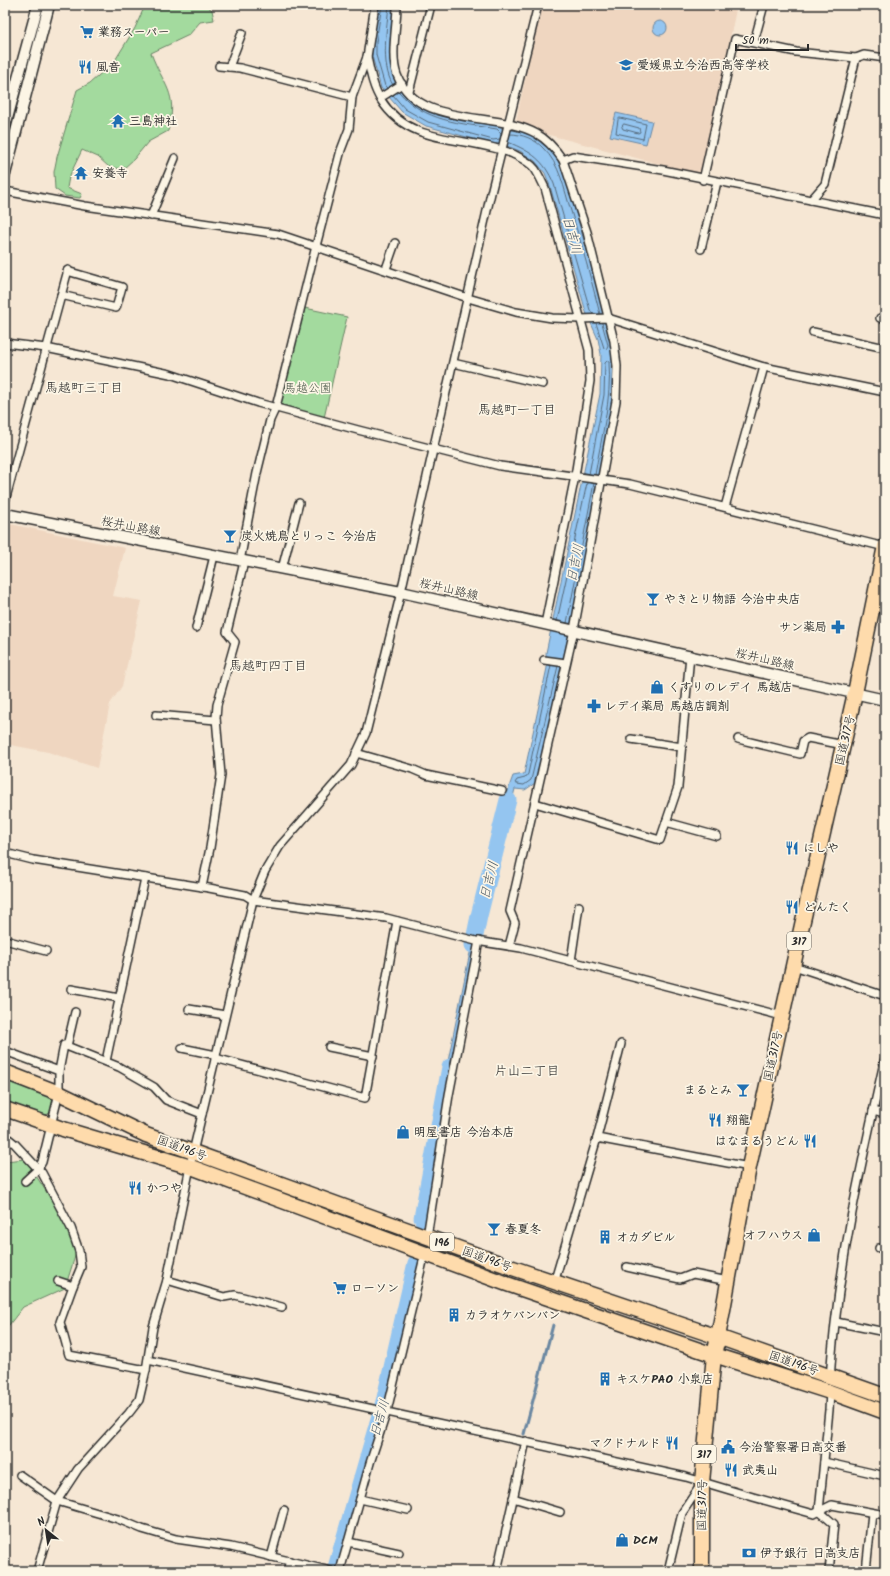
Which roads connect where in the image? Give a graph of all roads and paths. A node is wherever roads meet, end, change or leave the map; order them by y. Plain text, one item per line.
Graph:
1 (38, 5) edge
2 (49, 5) edge
3 (375, 5) edge
4 (397, 5) edge
5 (431, 5) edge
6 (538, 5) edge
7 (764, 5) edge
8 (242, 33) dead end
9 (754, 42) junction
10 (367, 57) junction
11 (856, 58) junction
12 (885, 58) edge
13 (219, 66) dead end
14 (228, 67) junction
15 (402, 85) junction
16 (409, 92) junction
17 (352, 97) junction
18 (380, 98) junction
19 (508, 124) junction
20 (5, 126) edge
21 (503, 149) junction
22 (175, 158) dead end
23 (563, 160) junction
24 (5, 174) edge
25 (704, 180) junction
26 (717, 182) junction
27 (5, 191) edge
28 (811, 200) junction
29 (885, 215) edge
30 (151, 216) junction
31 (395, 243) dead end
32 (316, 246) junction
33 (701, 249) dead end
34 (386, 270) junction
35 (61, 295) junction
36 (468, 298) junction
37 (608, 318) junction
38 (580, 319) junction
39 (813, 332) dead end
40 (5, 343) edge
41 (46, 348) junction
42 (885, 348) edge
43 (453, 363) junction
44 (764, 367) junction
45 (543, 384) dead end
46 (885, 392) edge
47 (276, 407) junction
48 (434, 449) junction
49 (575, 476) junction
50 (601, 480) junction
51 (5, 500) edge
52 (299, 503) dead end
53 (725, 507) junction
54 (5, 514) edge
55 (885, 547) edge
56 (214, 556) junction
57 (242, 562) junction
58 (282, 569) junction
59 (401, 592) junction
60 (546, 624) junction
61 (196, 628) dead end
62 (573, 630) junction
63 (690, 656) junction
64 (544, 660) dead end
65 (566, 663) junction
66 (855, 693) junction
67 (885, 700) edge
68 (156, 715) dead end
69 (216, 720) junction
70 (631, 739) dead end
71 (738, 739) dead end
72 (844, 745) junction
73 (682, 747) junction
74 (356, 753) junction
75 (502, 791) dead end
76 (535, 803) junction
77 (666, 822) junction
78 (717, 836) dead end
79 (5, 853) edge
80 (145, 878) junction
81 (202, 887) junction
82 (252, 900) junction
83 (579, 906) dead end
84 (397, 921) junction
85 (5, 940) edge
86 (475, 940) junction
87 (509, 946) junction
88 (46, 951) dead end
89 (571, 961) junction
90 (794, 966) junction
91 (71, 989) dead end
92 (885, 996) edge
93 (120, 998) junction
94 (189, 1009) dead end
95 (75, 1012) dead end
96 (225, 1015) junction
97 (782, 1016) junction
98 (621, 1044) dead end
99 (67, 1046) junction
100 (329, 1047) dead end
101 (182, 1048) dead end
102 (5, 1051) edge
103 (373, 1056) junction
104 (216, 1057) junction
105 (885, 1058) edge
106 (106, 1061) junction
107 (5, 1072) edge
108 (59, 1072) junction
109 (59, 1092) junction
110 (6, 1111) edge
111 (873, 1111) junction
112 (202, 1114) junction
113 (885, 1114) edge
114 (51, 1124) junction
115 (5, 1136) edge
116 (597, 1138) junction
117 (193, 1152) junction
118 (191, 1167) junction
119 (750, 1167) junction
120 (38, 1169) junction
121 (25, 1181) dead end
122 (427, 1237) junction
123 (425, 1253) junction
124 (627, 1267) dead end
125 (167, 1280) junction
126 (58, 1281) dead end
127 (728, 1281) junction
128 (554, 1283) junction
129 (73, 1286) junction
130 (282, 1307) dead end
131 (836, 1322) junction
132 (885, 1332) edge
133 (718, 1337) junction
134 (714, 1355) junction
135 (148, 1360) junction
136 (146, 1370) junction
137 (831, 1376) junction
138 (830, 1392) junction
139 (885, 1396) edge
140 (387, 1411) junction
141 (885, 1412) edge
142 (526, 1441) junction
143 (824, 1462) junction
144 (20, 1475) dead end
145 (885, 1476) edge
146 (702, 1482) junction
147 (513, 1498) junction
148 (360, 1499) junction
149 (57, 1501) junction
150 (284, 1510) dead end
151 (408, 1510) dead end
152 (819, 1511) junction
153 (560, 1512) dead end
154 (872, 1513) junction
155 (885, 1515) edge
156 (348, 1542) junction
157 (399, 1554) dead end
158 (271, 1557) junction
159 (290, 1561) junction
160 (5, 1570) edge
161 (8, 1571) edge
162 (37, 1571) edge
163 (287, 1571) edge
164 (330, 1571) edge
165 (340, 1571) edge
166 (497, 1571) edge
167 (668, 1571) edge
168 (702, 1571) edge
169 (829, 1571) edge
170 (866, 1571) edge

1 - 20 main road
2 - 24 main road
3 - 10 street
4 - 15 street
5 - 16 street
6 - 19 street
7 - 9 street
8 - 14 street
9 - 11 street
9 - 25 street
10 - 17 street
10 - 18 street
11 - 12 street
11 - 28 street
13 - 14 street
14 - 17 street
15 - 16 street
15 - 18 street
16 - 19 street
17 - 32 street
18 - 21 street
19 - 21 street
19 - 23 street
21 - 36 street
21 - 38 street
22 - 30 street
23 - 25 street
23 - 37 street
25 - 26 street
26 - 28 street
26 - 33 street
27 - 30 street
28 - 29 street
30 - 32 street
31 - 34 street
32 - 34 street
32 - 47 street
34 - 36 street
35 - 35 street
35 - 41 street
36 - 38 street
36 - 43 street
37 - 38 street
37 - 44 street
37 - 50 street
38 - 49 street
39 - 42 street
40 - 41 street
41 - 47 street
41 - 51 street
43 - 45 street
43 - 48 street
44 - 46 street
44 - 53 street
47 - 48 street
47 - 57 street
48 - 49 street
48 - 59 street
49 - 50 street
49 - 60 street
50 - 53 street
50 - 62 street
52 - 58 street
53 - 55 street
54 - 56 main road, 桜井山路線
55 - 66 highway, 国道317号 / 317
56 - 57 main road, 桜井山路線
56 - 61 street
57 - 58 main road, 桜井山路線
57 - 69 street
58 - 59 main road, 桜井山路線
59 - 60 main road, 桜井山路線
59 - 74 street
60 - 62 main road, 桜井山路線
62 - 63 main road, 桜井山路線
62 - 65 street
63 - 66 main road, 桜井山路線
63 - 73 street
64 - 65 street
65 - 76 street
66 - 67 main road, 桜井山路線
66 - 72 highway, 国道317号 / 317
68 - 69 street
69 - 81 street
70 - 73 street
71 - 72 street
72 - 90 highway, 国道317号 / 317
73 - 77 street
74 - 75 street
74 - 82 street
76 - 77 street
76 - 87 street
77 - 78 street
79 - 80 street
80 - 81 street
80 - 93 street
81 - 82 street
82 - 84 street
82 - 96 street
83 - 89 street
84 - 86 street
84 - 103 street
85 - 88 street
86 - 87 street
86 - 122 street
87 - 89 street
89 - 97 street
90 - 92 street
90 - 97 highway, 国道317号 / 317
91 - 93 street
93 - 106 street
94 - 96 street
95 - 99 street
96 - 104 street
97 - 119 highway, 国道317号 / 317
98 - 116 street
99 - 106 street
99 - 108 street
100 - 103 street
101 - 104 street
102 - 108 street
103 - 104 street
104 - 112 street
105 - 111 street
106 - 112 street
107 - 109 highway, 国道196号 / 196
108 - 109 street
109 - 114 street
109 - 117 highway, 国道196号 / 196
110 - 114 highway, 国道196号 / 196
111 - 113 street
111 - 131 street
112 - 117 street
114 - 118 highway, 国道196号 / 196
114 - 120 street
115 - 120 street
116 - 119 street
116 - 128 street
117 - 118 street
117 - 122 highway, 国道196号 / 196
118 - 123 highway, 国道196号 / 196
118 - 125 street
119 - 127 highway, 国道317号 / 317
120 - 121 street
120 - 129 street
122 - 128 highway, 国道196号 / 196
123 - 134 highway, 国道196号 / 196
123 - 140 street
124 - 127 street
125 - 130 street
125 - 135 street
126 - 129 street
127 - 133 highway, 国道317号 / 317
128 - 133 highway, 国道196号 / 196
129 - 136 street
131 - 132 street
131 - 137 street
133 - 134 highway, 国道317号 / 317
133 - 137 highway, 国道196号 / 196
134 - 138 highway, 国道196号 / 196
134 - 146 highway, 国道317号 / 317
135 - 136 street
135 - 140 street
136 - 149 street
137 - 138 street
137 - 139 highway, 国道196号 / 196
138 - 141 highway, 国道196号 / 196
138 - 143 street
140 - 142 street
140 - 148 street
142 - 146 street
142 - 147 street
143 - 145 street
143 - 152 street
144 - 149 street
146 - 152 street
146 - 167 street
146 - 168 highway, 国道317号 / 317
147 - 153 street
147 - 166 street
148 - 151 street
148 - 156 street
149 - 158 street
149 - 162 street
150 - 158 street
152 - 154 street
152 - 169 street
154 - 155 street
154 - 170 street
156 - 157 street
156 - 165 street
158 - 159 street
159 - 163 street
159 - 164 street
160 - 161 street

